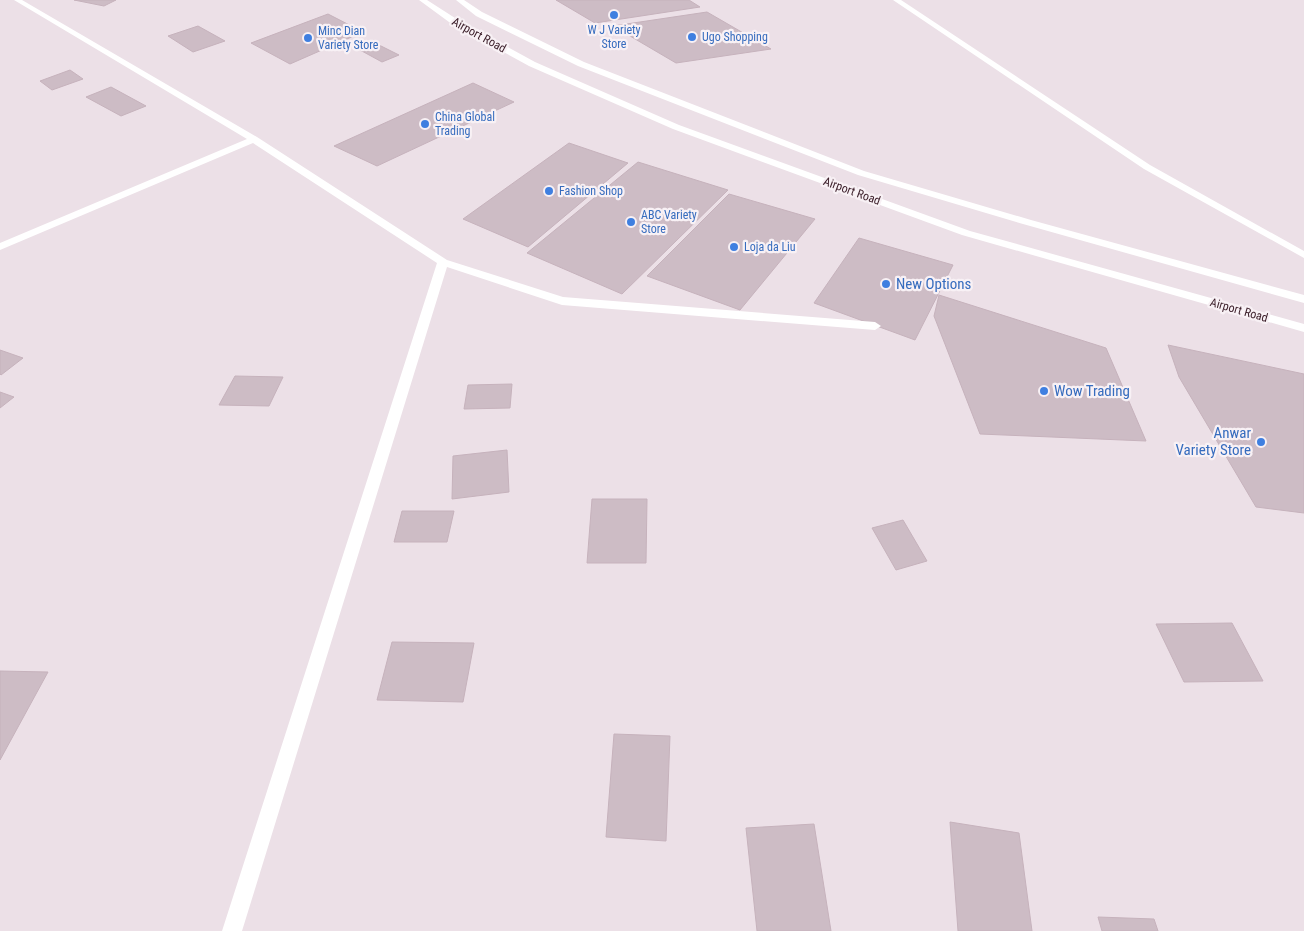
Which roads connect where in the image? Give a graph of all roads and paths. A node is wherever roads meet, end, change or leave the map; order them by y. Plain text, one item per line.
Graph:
1 (17, 0) edge
2 (422, 0) edge
3 (459, 0) edge
4 (896, 0) edge
5 (559, 65) junction
6 (254, 139) junction
7 (0, 247) edge
8 (1304, 255) edge
9 (443, 262) junction
10 (1304, 299) edge
11 (875, 326) dead end
12 (1304, 328) edge
13 (232, 931) edge

1 - 6 street
2 - 5 street, Airport Road
3 - 5 street, Airport Road
4 - 8 street
5 - 10 street, Airport Road
5 - 12 street, Airport Road
6 - 7 street
6 - 9 street
9 - 11 street
9 - 13 street

